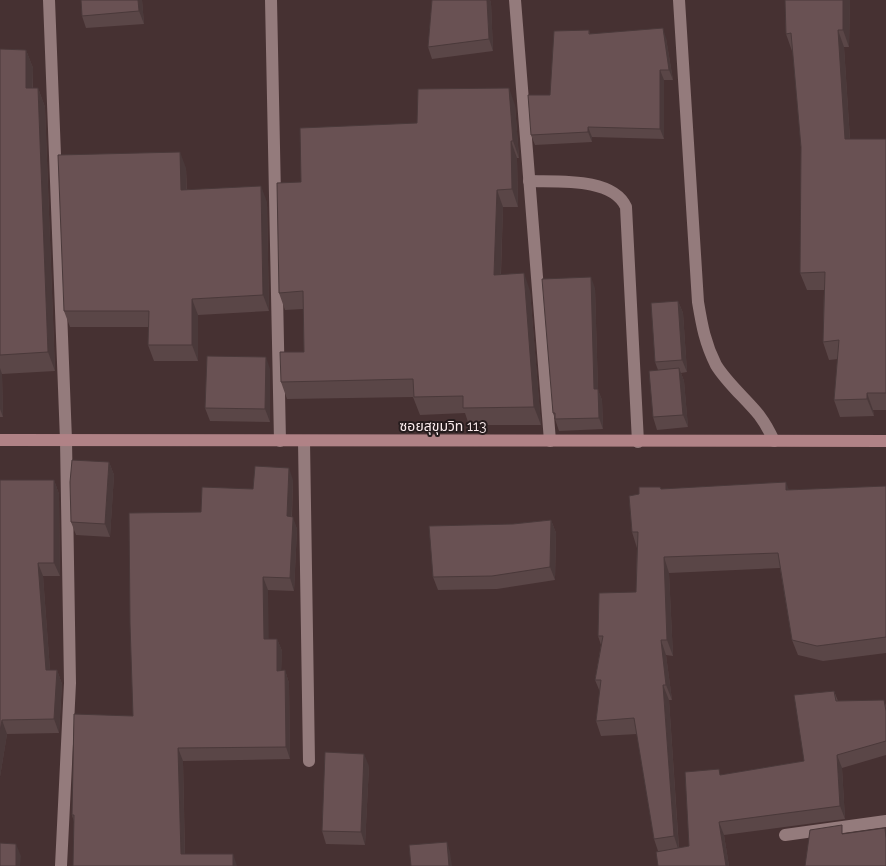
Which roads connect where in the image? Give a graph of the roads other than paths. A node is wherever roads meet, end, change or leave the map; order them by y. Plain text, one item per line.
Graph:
1 (49, 0) edge
2 (271, 0) edge
3 (514, 0) edge
4 (679, 0) edge
5 (529, 181) junction
6 (0, 440) edge
7 (66, 440) junction
8 (280, 440) junction
9 (304, 441) junction
10 (550, 441) junction
11 (774, 441) junction
12 (886, 441) edge
13 (638, 442) junction
14 (309, 761) dead end
15 (886, 821) edge
16 (785, 835) dead end
17 (61, 866) edge

1 - 7 street
2 - 8 street
3 - 5 street
4 - 11 street
5 - 10 street
5 - 13 street
6 - 7 main road, ซอยสุขุมวิท 113
7 - 8 main road, ซอยสุขุมวิท 113
7 - 17 street
8 - 9 main road, ซอยสุขุมวิท 113
9 - 10 main road, ซอยสุขุมวิท 113
9 - 14 street
10 - 13 main road, ซอยสุขุมวิท 113
11 - 12 main road, ซอยสุขุมวิท 113
11 - 13 main road, ซอยสุขุมวิท 113
15 - 16 street

